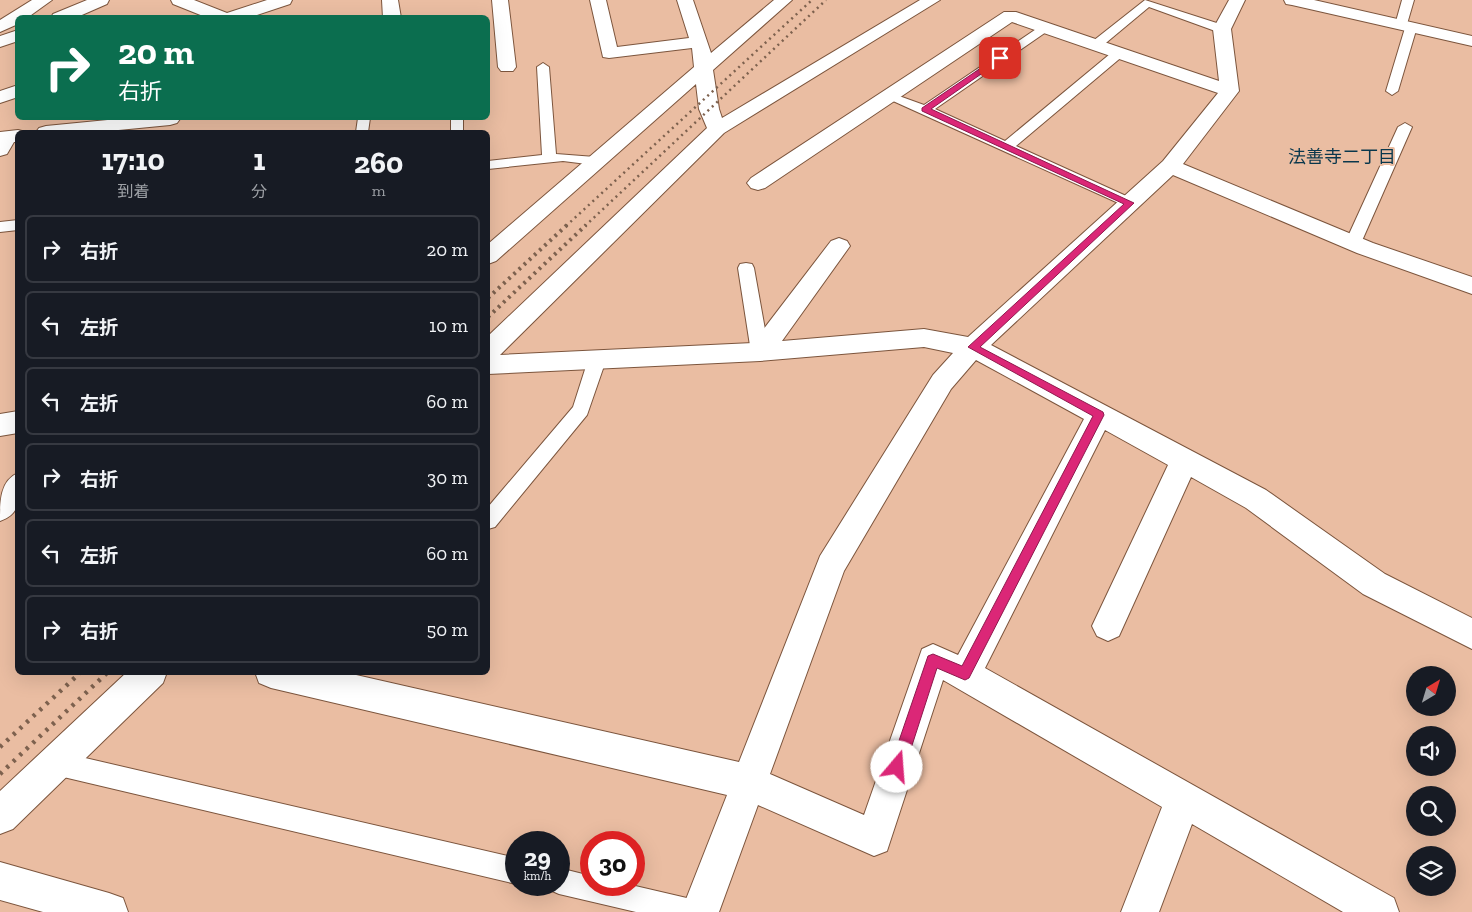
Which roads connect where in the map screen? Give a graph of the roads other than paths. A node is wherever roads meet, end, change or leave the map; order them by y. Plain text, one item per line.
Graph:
1 (44, 0) edge
2 (100, 0) edge
3 (179, 0) edge
4 (284, 0) edge
5 (390, 0) edge
6 (500, 0) edge
7 (598, 0) edge
8 (685, 0) edge
9 (784, 0) edge
10 (932, 0) edge
11 (1237, 0) edge
12 (1292, 0) edge
13 (1408, 0) edge
14 (762, 9) edge
15 (19, 15) edge
16 (66, 15) edge
17 (216, 15) edge
18 (237, 15) edge
19 (392, 15) edge
20 (15, 17) edge
21 (0, 26) edge
22 (1406, 26) junction
23 (1045, 27) junction
24 (1222, 29) junction
25 (15, 36) edge
26 (1472, 41) edge
27 (0, 42) edge
28 (699, 42) junction
29 (1097, 44) junction
30 (1120, 52) junction
31 (507, 67) dead end
32 (543, 67) dead end
33 (705, 70) junction
34 (1230, 91) junction
35 (1392, 91) dead end
36 (15, 92) edge
37 (888, 96) junction
38 (0, 97) edge
39 (925, 110) junction
40 (168, 123) edge
41 (1405, 127) dead end
42 (717, 129) junction
43 (73, 130) edge
44 (15, 136) edge
45 (1007, 147) junction
46 (0, 150) edge
47 (550, 158) junction
48 (595, 161) junction
49 (490, 164) edge
50 (1170, 166) junction
51 (758, 183) dead end
52 (1130, 203) junction
53 (15, 225) edge
54 (0, 227) edge
55 (1353, 243) junction
56 (839, 246) dead end
57 (490, 254) edge
58 (746, 268) dead end
59 (1472, 286) edge
60 (973, 347) junction
61 (490, 348) edge
62 (760, 352) junction
63 (597, 360) junction
64 (490, 365) edge
65 (1099, 415) junction
66 (15, 422) edge
67 (0, 424) edge
68 (1184, 461) junction
69 (15, 489) edge
70 (0, 509) edge
71 (490, 519) edge
72 (1108, 626) dead end
73 (1472, 634) edge
74 (965, 674) junction
75 (148, 675) edge
76 (284, 675) edge
77 (55, 764) junction
78 (748, 782) junction
79 (1183, 799) junction
80 (0, 816) edge
81 (505, 868) edge
82 (0, 881) edge
83 (570, 884) edge
84 (109, 912) edge
85 (691, 912) edge
86 (700, 912) edge
87 (1140, 912) edge
88 (1380, 912) edge

1 - 15 street
2 - 16 street
3 - 17 street
4 - 18 street
5 - 19 street
6 - 31 street
7 - 28 street
8 - 28 street
9 - 14 street
10 - 42 street
11 - 24 street
12 - 22 street
13 - 22 lane
14 - 33 street
20 - 21 street
22 - 26 street
22 - 35 lane
23 - 29 street
23 - 37 street
23 - 39 lane
24 - 29 lane
24 - 34 street
25 - 27 street
28 - 33 street
29 - 30 street
30 - 34 street
30 - 45 lane
32 - 47 lane
33 - 42 street
33 - 48 street
34 - 50 street
36 - 38 street
37 - 39 lane
37 - 51 street
39 - 45 lane
40 - 43 street
41 - 55 lane
42 - 61 street
44 - 46 street
45 - 52 lane
47 - 48 lane
47 - 49 lane
48 - 57 street
50 - 52 street
50 - 55 street
52 - 60 street
53 - 54 lane
55 - 59 street
56 - 62 street
58 - 62 lane
60 - 62 street
60 - 65 street
60 - 78 street
62 - 63 street
63 - 64 street
63 - 71 lane
65 - 68 street
65 - 74 street
66 - 67 street
68 - 72 street
68 - 73 street
69 - 70 street
74 - 78 street
74 - 79 street
75 - 77 street
76 - 78 street
77 - 80 street
77 - 81 lane
78 - 86 street
79 - 87 street
79 - 88 street
82 - 84 street
83 - 85 lane

